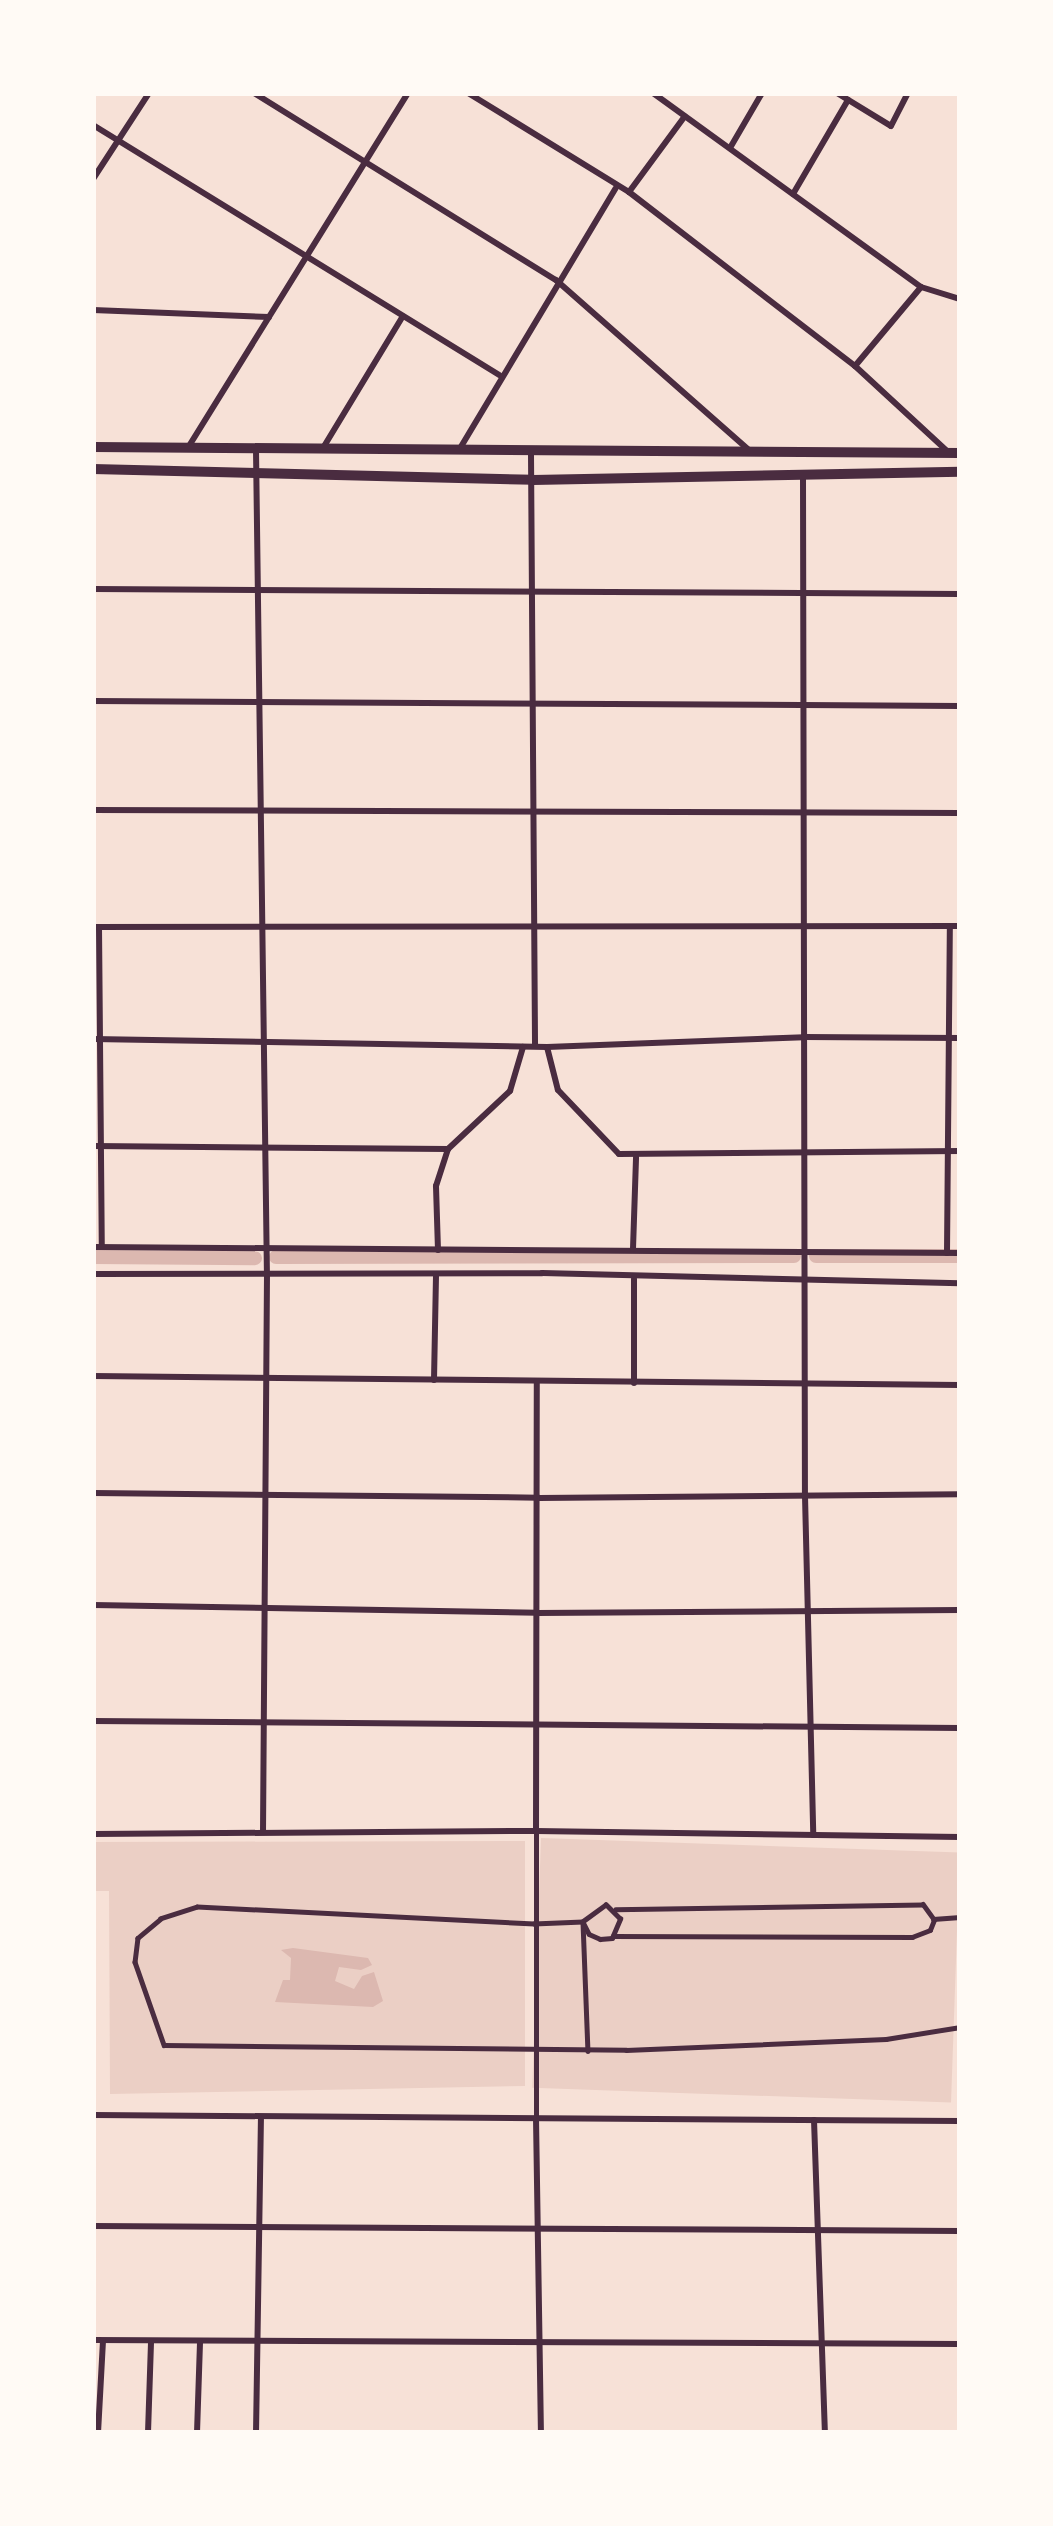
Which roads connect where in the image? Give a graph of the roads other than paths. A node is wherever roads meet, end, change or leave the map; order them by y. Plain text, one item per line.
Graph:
1 (149, 93) edge
2 (254, 93) edge
3 (408, 93) edge
4 (468, 93) edge
5 (653, 93) edge
6 (674, 93) edge
7 (762, 93) edge
8 (908, 93) edge
9 (842, 95) edge
10 (667, 103) junction
11 (685, 116) junction
12 (93, 125) edge
13 (118, 141) junction
14 (730, 148) junction
15 (365, 159) junction
16 (93, 179) edge
17 (616, 188) junction
18 (629, 192) junction
19 (793, 194) junction
20 (305, 257) junction
21 (556, 280) junction
22 (921, 286) junction
23 (960, 299) edge
24 (93, 310) edge
25 (269, 316) junction
26 (403, 316) junction
27 (856, 366) junction
28 (500, 375) junction
29 (93, 447) edge
30 (187, 449) junction
31 (256, 449) junction
32 (748, 449) junction
33 (321, 451) junction
34 (457, 453) junction
35 (954, 453) edge
36 (531, 454) junction
37 (93, 470) edge
38 (960, 472) edge
39 (257, 476) junction
40 (803, 477) junction
41 (533, 480) junction
42 (93, 589) edge
43 (531, 589) junction
44 (260, 590) junction
45 (802, 591) junction
46 (960, 594) edge
47 (93, 701) edge
48 (804, 703) junction
49 (258, 704) junction
50 (533, 705) junction
51 (960, 706) edge
52 (93, 810) edge
53 (531, 810) junction
54 (805, 812) junction
55 (960, 813) edge
56 (261, 814) junction
57 (805, 925) junction
58 (262, 926) junction
59 (955, 926) edge
60 (96, 927) edge
61 (534, 929) junction
62 (804, 1037) junction
63 (950, 1037) junction
64 (960, 1038) edge
65 (98, 1039) edge
66 (265, 1039) junction
67 (535, 1046) junction
68 (523, 1047) junction
69 (547, 1047) junction
70 (97, 1146) edge
71 (263, 1148) junction
72 (448, 1149) junction
73 (806, 1150) junction
74 (948, 1150) junction
75 (960, 1150) edge
76 (636, 1157) junction
77 (98, 1247) edge
78 (633, 1249) junction
79 (439, 1250) junction
80 (266, 1251) junction
81 (806, 1252) junction
82 (947, 1253) junction
83 (960, 1253) edge
84 (267, 1271) junction
85 (93, 1274) edge
86 (436, 1276) junction
87 (634, 1277) junction
88 (806, 1282) junction
89 (960, 1283) edge
90 (93, 1376) edge
91 (267, 1380) junction
92 (434, 1380) junction
93 (537, 1381) junction
94 (634, 1383) junction
95 (807, 1384) junction
96 (960, 1385) edge
97 (93, 1492) edge
98 (265, 1494) junction
99 (960, 1494) edge
100 (805, 1496) junction
101 (539, 1498) junction
102 (93, 1605) edge
103 (264, 1605) junction
104 (960, 1610) edge
105 (537, 1612) junction
106 (808, 1612) junction
107 (264, 1720) junction
108 (93, 1721) edge
109 (537, 1725) junction
110 (809, 1728) junction
111 (960, 1728) edge
112 (262, 1830) junction
113 (536, 1831) junction
114 (93, 1834) edge
115 (813, 1835) junction
116 (960, 1837) edge
117 (616, 1910) junction
118 (960, 1917) edge
119 (933, 1919) junction
120 (583, 1922) junction
121 (534, 1924) junction
122 (613, 1936) junction
123 (960, 2027) edge
124 (587, 2051) junction
125 (535, 2052) junction
126 (93, 2115) edge
127 (261, 2117) junction
128 (536, 2118) junction
129 (814, 2120) junction
130 (960, 2121) edge
131 (93, 2226) edge
132 (818, 2227) junction
133 (256, 2228) junction
134 (539, 2229) junction
135 (960, 2231) edge
136 (260, 2339) junction
137 (93, 2340) edge
138 (104, 2340) junction
139 (151, 2341) junction
140 (200, 2341) junction
141 (542, 2341) junction
142 (818, 2343) junction
143 (960, 2344) edge
144 (98, 2433) edge
145 (148, 2433) edge
146 (197, 2433) edge
147 (256, 2433) edge
148 (541, 2433) edge
149 (825, 2433) edge

1 - 13 street
2 - 15 street
3 - 15 street
4 - 17 street
5 - 10 street
6 - 10 street
7 - 14 street
8 - 9 street
9 - 19 street
10 - 11 street
11 - 14 street
11 - 18 street
12 - 13 street
13 - 16 street
13 - 20 street
14 - 19 street
15 - 20 street
15 - 21 street
17 - 18 street
17 - 21 street
18 - 27 street
19 - 22 street
20 - 25 street
20 - 26 street
21 - 28 street
21 - 32 street
22 - 23 street
22 - 27 street
24 - 25 street
25 - 30 street
26 - 28 street
26 - 33 street
27 - 35 street
28 - 34 street
29 - 30 main road
30 - 31 main road
31 - 33 main road
31 - 39 street
32 - 35 main road
32 - 36 main road
33 - 34 main road
34 - 36 main road
36 - 41 street
37 - 39 main road
38 - 40 main road
39 - 41 main road
39 - 44 street
40 - 41 main road
40 - 45 street
41 - 43 street
42 - 44 street
43 - 44 street
43 - 45 street
43 - 50 street
44 - 49 street
45 - 46 street
45 - 48 street
47 - 49 street
48 - 50 street
48 - 51 street
48 - 54 street
49 - 50 street
49 - 56 street
50 - 53 street
52 - 56 street
53 - 54 street
53 - 56 street
53 - 61 street
54 - 55 street
54 - 57 street
56 - 58 street
57 - 59 street
57 - 61 street
57 - 62 street
58 - 60 street
58 - 61 street
58 - 66 street
59 - 63 street
60 - 65 street
61 - 67 street
62 - 63 street
62 - 69 street
62 - 73 street
63 - 64 street
63 - 74 street
65 - 66 street
65 - 70 street
66 - 68 street
66 - 71 street
67 - 68 street
67 - 69 street
68 - 72 street
69 - 76 street
70 - 71 street
70 - 77 street
71 - 72 street
71 - 80 street
72 - 79 street
73 - 74 street
73 - 76 street
73 - 81 street
74 - 75 street
74 - 82 street
76 - 78 street
77 - 80 street
78 - 79 street
78 - 81 street
79 - 80 street
80 - 84 street
81 - 82 street
81 - 88 street
82 - 83 street
84 - 85 street
84 - 86 street
84 - 91 street
86 - 87 street
86 - 92 street
87 - 88 street
87 - 94 street
88 - 89 street
88 - 95 street
90 - 91 street
91 - 92 street
91 - 98 street
92 - 93 street
93 - 94 street
93 - 101 street
94 - 95 street
95 - 96 street
95 - 100 street
97 - 98 street
98 - 101 street
98 - 103 street
99 - 100 street
100 - 101 street
100 - 106 street
101 - 105 street
102 - 103 street
103 - 105 street
103 - 107 street
104 - 106 street
105 - 106 street
105 - 109 street
106 - 110 street
107 - 108 street
107 - 109 street
107 - 112 street
109 - 110 street
109 - 113 street
110 - 111 street
110 - 115 street
112 - 113 street
112 - 114 street
113 - 115 street
113 - 121 street
115 - 116 street
117 - 119 street
117 - 120 street
117 - 122 street
118 - 119 street
119 - 122 street
120 - 121 street
120 - 122 street
120 - 124 street
121 - 125 street
121 - 125 street
123 - 124 street
124 - 125 street
125 - 128 street
126 - 127 street
127 - 128 street
127 - 133 street
128 - 129 street
128 - 134 street
129 - 130 street
129 - 132 street
131 - 133 street
132 - 134 street
132 - 135 street
132 - 142 street
133 - 134 street
133 - 136 street
134 - 141 street
136 - 140 street
136 - 141 street
136 - 147 street
137 - 138 street
138 - 139 street
138 - 144 street
139 - 140 street
139 - 145 street
140 - 146 street
141 - 142 street
141 - 148 street
142 - 143 street
142 - 149 street

